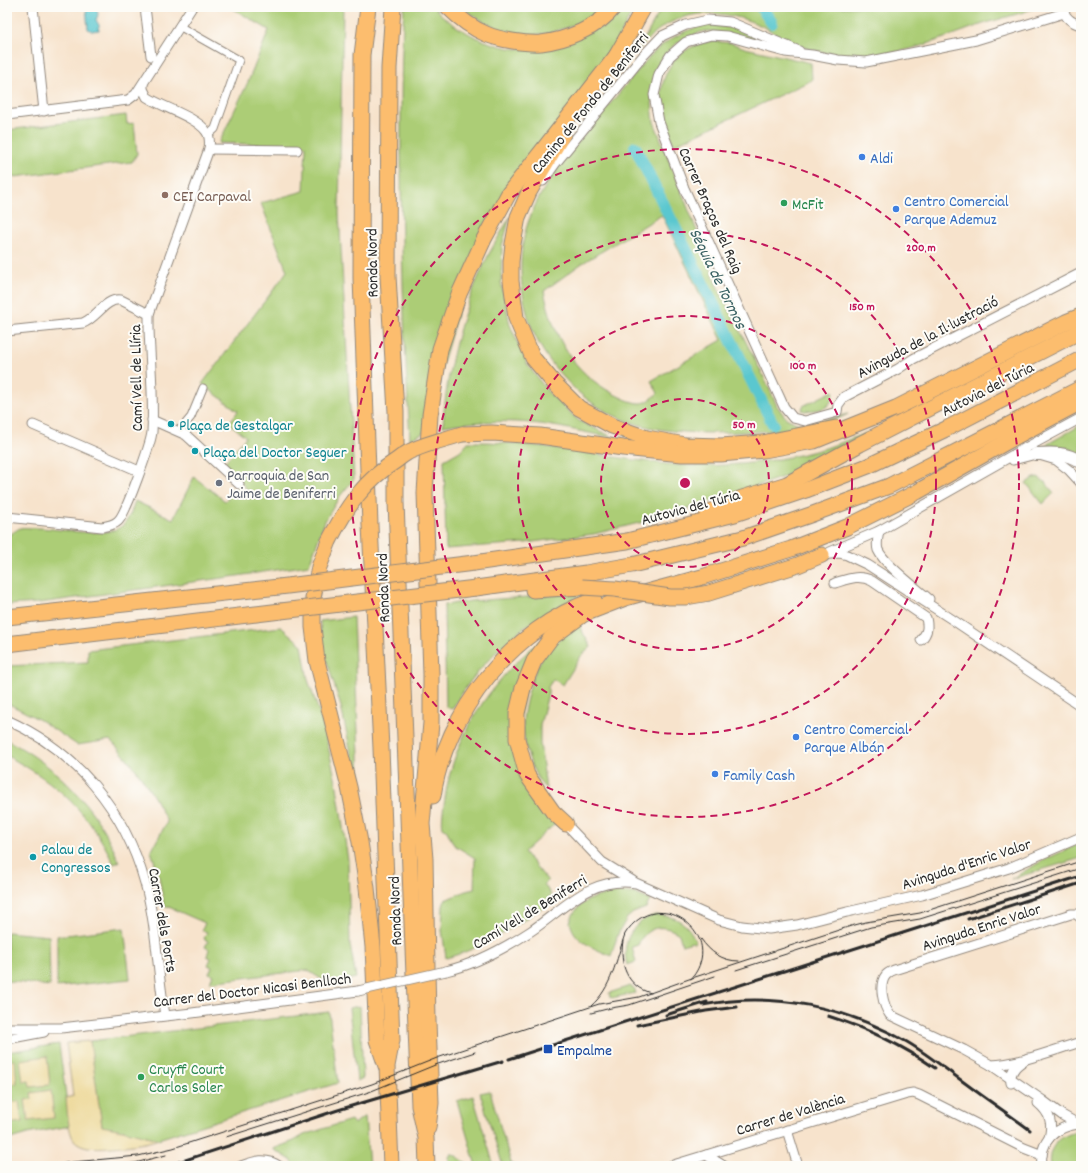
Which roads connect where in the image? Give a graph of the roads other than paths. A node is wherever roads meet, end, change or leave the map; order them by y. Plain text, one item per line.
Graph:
1 (33, 7) edge
2 (145, 7) edge
3 (192, 7) edge
4 (363, 7) edge
5 (368, 7) edge
6 (393, 7) edge
7 (448, 7) edge
8 (614, 7) edge
9 (644, 7) edge
10 (1064, 10) edge
11 (1081, 25) edge
12 (179, 26) junction
13 (621, 50) junction
14 (362, 55) junction
15 (812, 55) junction
16 (151, 56) dead end
17 (659, 74) joint
18 (143, 84) junction
19 (44, 111) junction
20 (7, 115) edge
21 (209, 137) junction
22 (209, 149) junction
23 (297, 150) dead end
24 (513, 244) junction
25 (1081, 273) edge
26 (149, 314) junction
27 (1081, 316) edge
28 (7, 331) edge
29 (1081, 331) edge
30 (1081, 359) edge
31 (203, 388) dead end
32 (1081, 388) edge
33 (1081, 402) edge
34 (793, 418) joint
35 (1081, 418) edge
36 (152, 420) junction
37 (858, 424) junction
38 (33, 425) dead end
39 (182, 431) junction
40 (1036, 454) junction
41 (1081, 462) edge
42 (139, 471) junction
43 (975, 476) junction
44 (1081, 483) edge
45 (239, 484) dead end
46 (7, 517) edge
47 (878, 531) junction
48 (663, 532) junction
49 (822, 555) junction
50 (835, 583) dead end
51 (668, 586) junction
52 (476, 588) junction
53 (7, 617) edge
54 (953, 620) junction
55 (921, 640) dead end
56 (7, 644) edge
57 (1081, 706) edge
58 (7, 720) edge
59 (566, 824) joint
60 (1081, 838) edge
61 (425, 859) junction
62 (636, 883) junction
63 (880, 904) joint
64 (1081, 918) edge
65 (446, 971) joint
66 (165, 1015) junction
67 (7, 1028) edge
68 (61, 1028) junction
69 (7, 1038) edge
70 (1081, 1042) edge
71 (1028, 1058) junction
72 (991, 1065) junction
73 (387, 1066) junction
74 (1010, 1078) junction
75 (1080, 1124) edge
76 (787, 1130) junction
77 (426, 1138) junction
78 (1049, 1138) junction
79 (706, 1155) junction
80 (1042, 1155) junction
81 (241, 1166) edge
82 (278, 1166) edge
83 (391, 1166) edge
84 (427, 1166) edge
85 (670, 1166) edge
86 (724, 1166) edge
87 (798, 1166) edge
88 (1042, 1166) edge

1 - 19 street
2 - 16 street
3 - 12 street
4 - 14 main road
5 - 14 main road, Ronda Nord
6 - 77 main road, Ronda Nord
7 - 8 main road
9 - 13 main road
10 - 11 street
10 - 15 street, Camino de Fondo de Beniferri
12 - 18 street
12 - 21 street, Camí Vell de Llíria
13 - 24 main road
13 - 61 main road
14 - 73 main road, Ronda Nord
15 - 17 street, Camino de Fondo de Beniferri
15 - 24 street, Camino de Fondo de Beniferri
17 - 34 street, Carrer Braços del Raig
18 - 19 street
18 - 21 street
19 - 20 street
21 - 22 street, Camí Vell de Llíria
22 - 23 street
22 - 26 street, Camí Vell de Llíria
24 - 37 main road
25 - 34 street, Avinguda de la Il·lustració
26 - 28 street
26 - 36 street, Camí Vell de Llíria
27 - 37 main road
29 - 48 main road
30 - 48 main road, Autovia del Túria
31 - 39 street
32 - 52 main road
33 - 51 main road
35 - 43 street
36 - 39 street
36 - 42 street, Camí Vell de Llíria
37 - 73 main road, bridge
38 - 42 street
39 - 45 street
40 - 41 street
40 - 43 street
40 - 44 street
42 - 46 street, Camí Vell de Llíria
43 - 47 street
47 - 49 street
47 - 54 street
48 - 53 main road, Autovia del Túria, bridge
49 - 52 main road, bridge
49 - 54 street
50 - 55 street
51 - 59 main road
51 - 61 main road
52 - 56 main road, bridge
54 - 57 street
58 - 66 street, Carrer dels Ports
59 - 62 street
60 - 63 street, Avinguda d'Enric Valor
61 - 77 main road
62 - 63 street, Camí Vell de Beniferri
62 - 65 street, Camí Vell de Beniferri
64 - 72 street, Avinguda Enric Valor
65 - 66 street, Carrer del Doctor Nicasi Benlloch, bridge
66 - 68 street, Carrer del Doctor Nicasi Benlloch
67 - 68 street, Carrer del Doctor Nicasi Benlloch
68 - 69 street, Carrer del Doctor Nicasi Benlloch
70 - 71 street
71 - 72 street
71 - 74 street
72 - 74 street
73 - 83 main road, Ronda Nord
74 - 75 street
74 - 78 street
75 - 78 street
76 - 79 street, Carrer de València
76 - 80 street, Carrer de València
76 - 87 street
77 - 84 main road, Ronda Nord
78 - 80 street
79 - 85 street, Carrer de València
79 - 86 street
80 - 88 street
81 - 82 street

